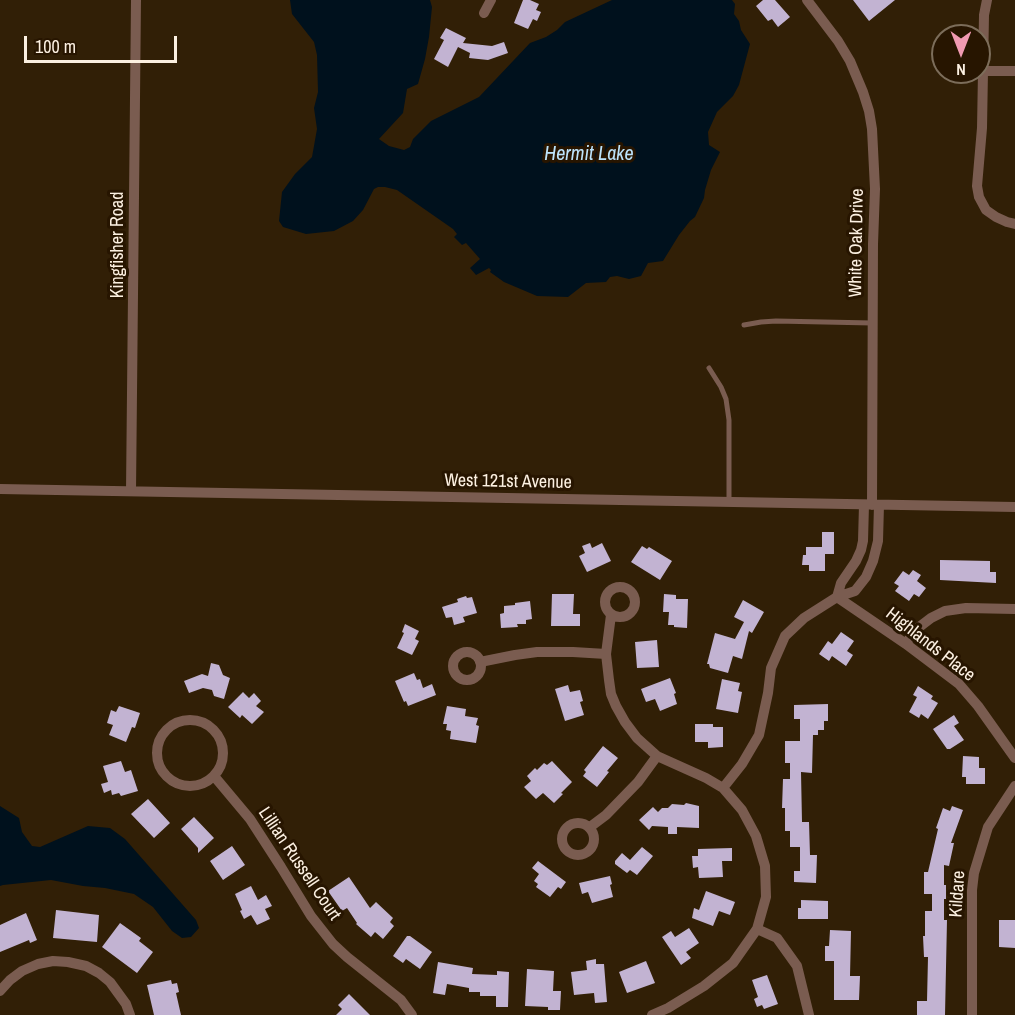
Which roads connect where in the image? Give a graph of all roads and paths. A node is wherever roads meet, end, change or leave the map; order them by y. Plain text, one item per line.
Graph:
1 (136, 0) edge
2 (491, 0) edge
3 (807, 0) edge
4 (987, 0) edge
5 (484, 13) dead end
6 (984, 24) edge
7 (991, 71) edge
8 (1015, 71) edge
9 (982, 84) edge
10 (1015, 224) edge
11 (872, 323) junction
12 (744, 325) dead end
13 (709, 368) dead end
14 (0, 489) edge
15 (131, 491) junction
16 (729, 502) junction
17 (872, 505) junction
18 (1015, 507) edge
19 (837, 597) junction
20 (1015, 609) edge
21 (611, 615) dead end
22 (906, 644) junction
23 (606, 654) junction
24 (480, 662) dead end
25 (657, 756) junction
26 (1015, 758) edge
27 (214, 776) junction
28 (1015, 786) edge
29 (723, 788) junction
30 (590, 827) dead end
31 (757, 929) junction
32 (0, 991) edge
33 (130, 1015) edge
34 (412, 1015) edge
35 (652, 1015) edge
36 (809, 1015) edge
37 (972, 1015) edge

1 - 15 street, Kingfisher Road
2 - 5 street
3 - 11 street, White Oak Drive
4 - 6 street
7 - 8 street
9 - 10 street
11 - 12 lane
11 - 17 street, White Oak Drive
13 - 16 lane
14 - 15 street, West 121st Avenue
15 - 16 street, West 121st Avenue
16 - 17 street, West 121st Avenue
17 - 18 street, West 121st Avenue
17 - 19 street
17 - 19 street
19 - 22 street, Highlands Place
19 - 29 street
20 - 22 street
21 - 23 street
22 - 26 street, Highlands Place
23 - 24 street
23 - 25 street
25 - 29 street
25 - 30 street
27 - 27 street
27 - 34 street, Lillian Russell Court
28 - 37 street, Kildare
29 - 31 street
31 - 35 street
31 - 36 street
32 - 33 street

